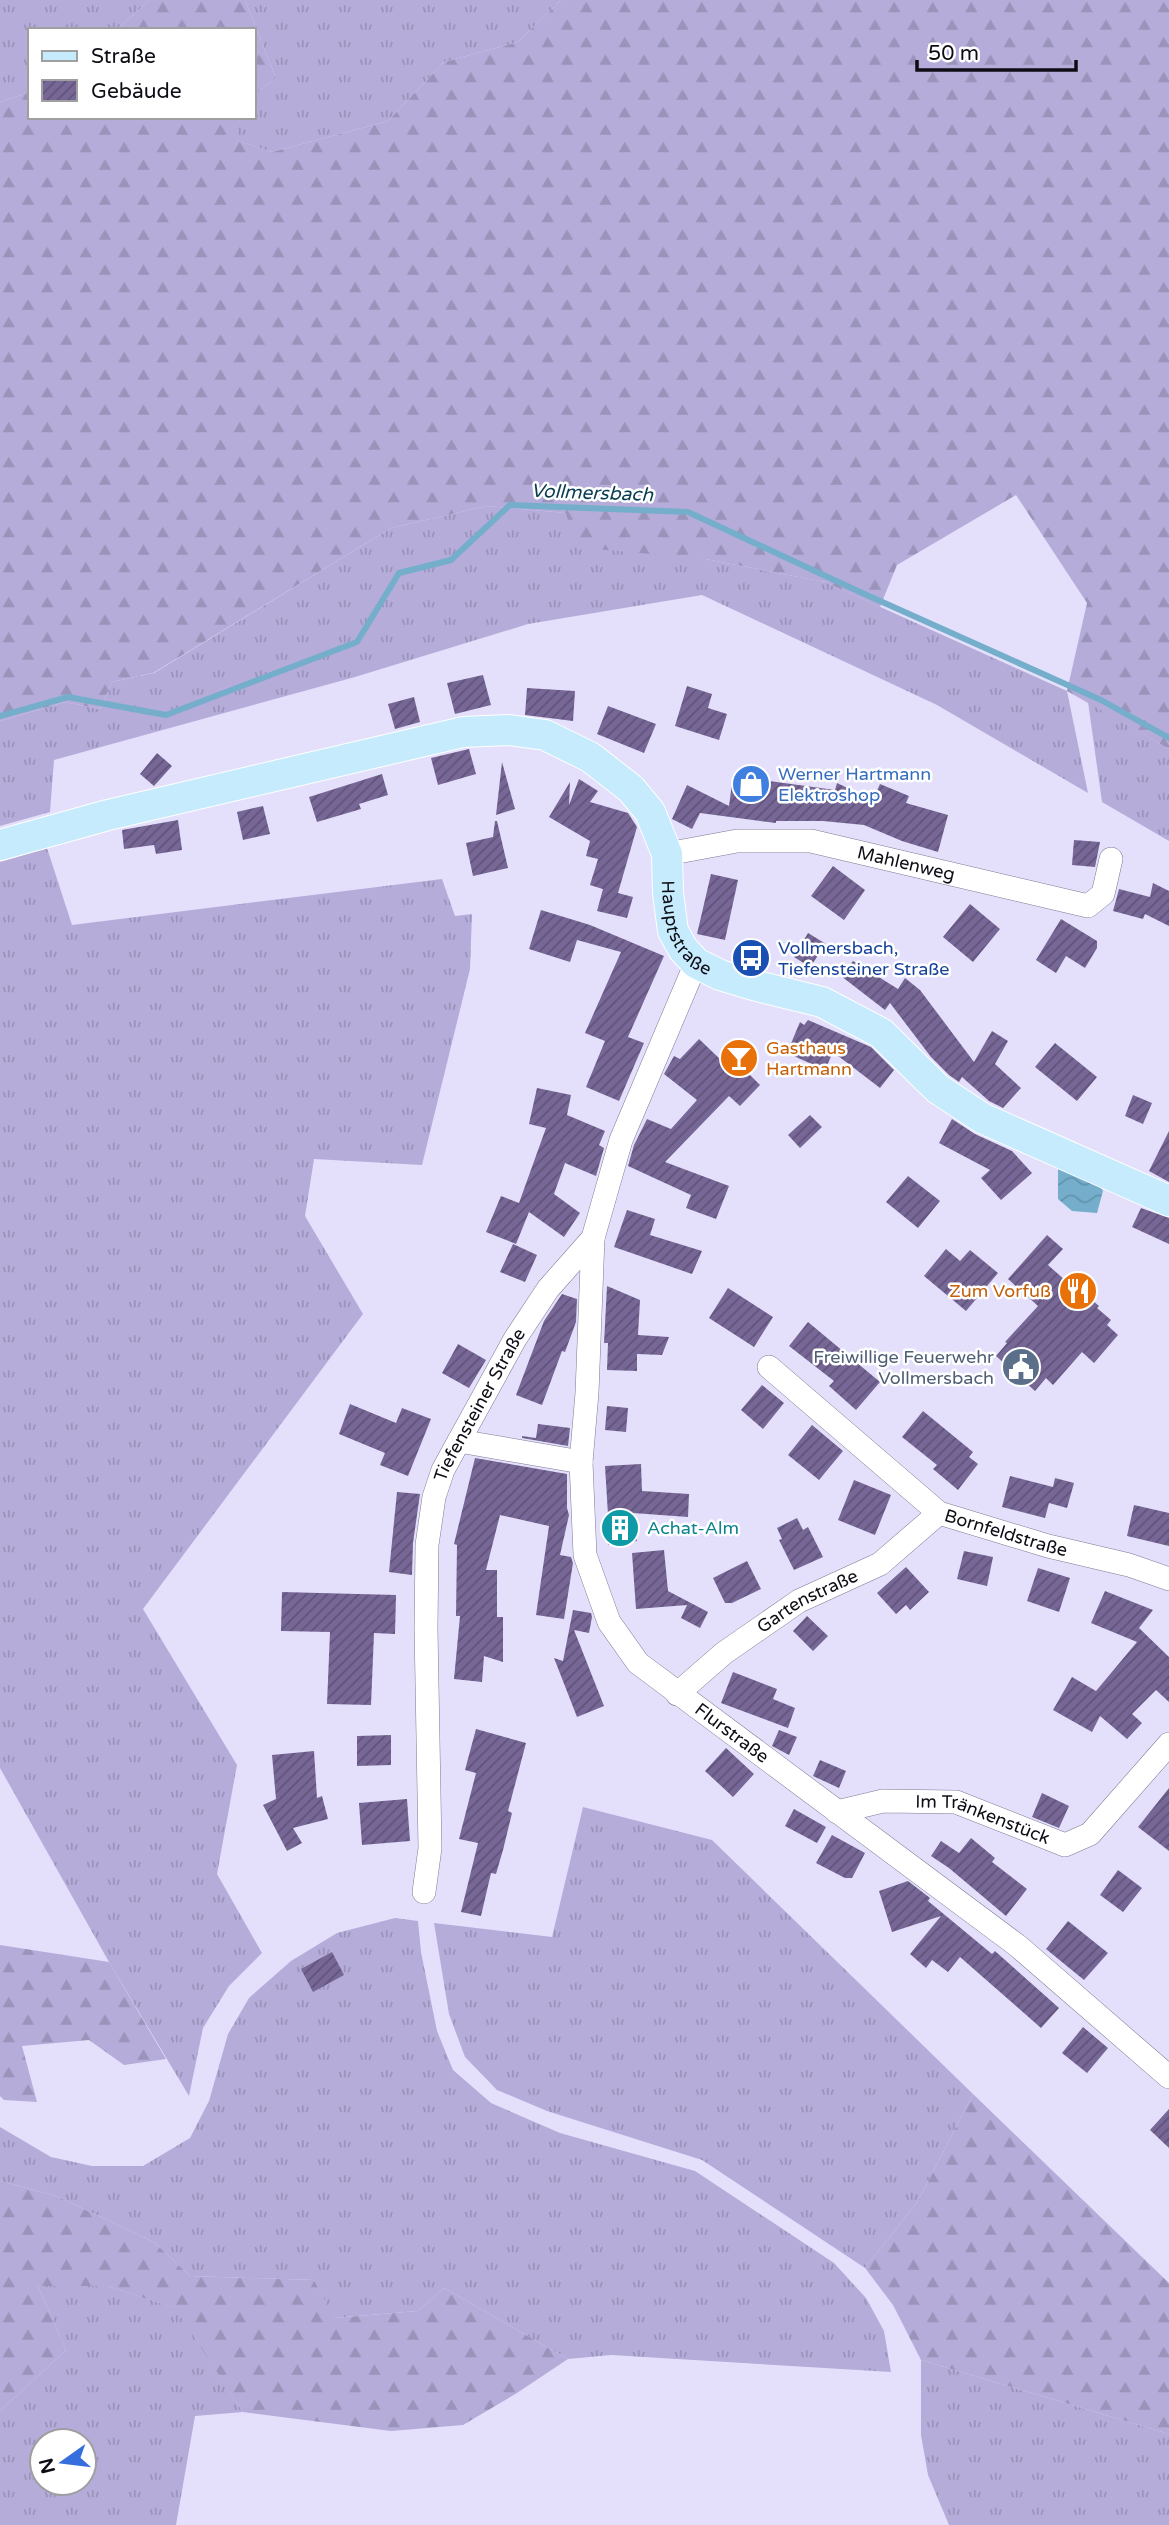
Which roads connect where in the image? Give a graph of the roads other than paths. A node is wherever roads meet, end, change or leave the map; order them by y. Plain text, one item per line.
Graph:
1 (0, 845) edge
2 (667, 854) junction
3 (1111, 859) dead end
4 (696, 963) junction
5 (1169, 1201) edge
6 (593, 1238) junction
7 (769, 1367) dead end
8 (459, 1441) junction
9 (581, 1462) junction
10 (939, 1513) junction
11 (1169, 1579) edge
12 (677, 1694) junction
13 (1169, 1744) edge
14 (836, 1812) junction
15 (424, 1892) dead end
16 (1169, 2077) edge

1 - 2 main road, Hauptstraße
2 - 3 street, Mahlenweg
2 - 4 main road, Hauptstraße
4 - 5 main road, Hauptstraße
4 - 6 street, Tiefensteiner Straße
6 - 8 street, Tiefensteiner Straße
6 - 9 street, Flurstraße
7 - 10 street, Bornfeldstraße
8 - 9 street
8 - 15 street, Tiefensteiner Straße
9 - 12 street, Flurstraße
10 - 11 street, Bornfeldstraße
10 - 12 street, Gartenstraße
12 - 14 street, Flurstraße
13 - 14 street, Im Tränkenstück
14 - 16 street, Flurstraße

